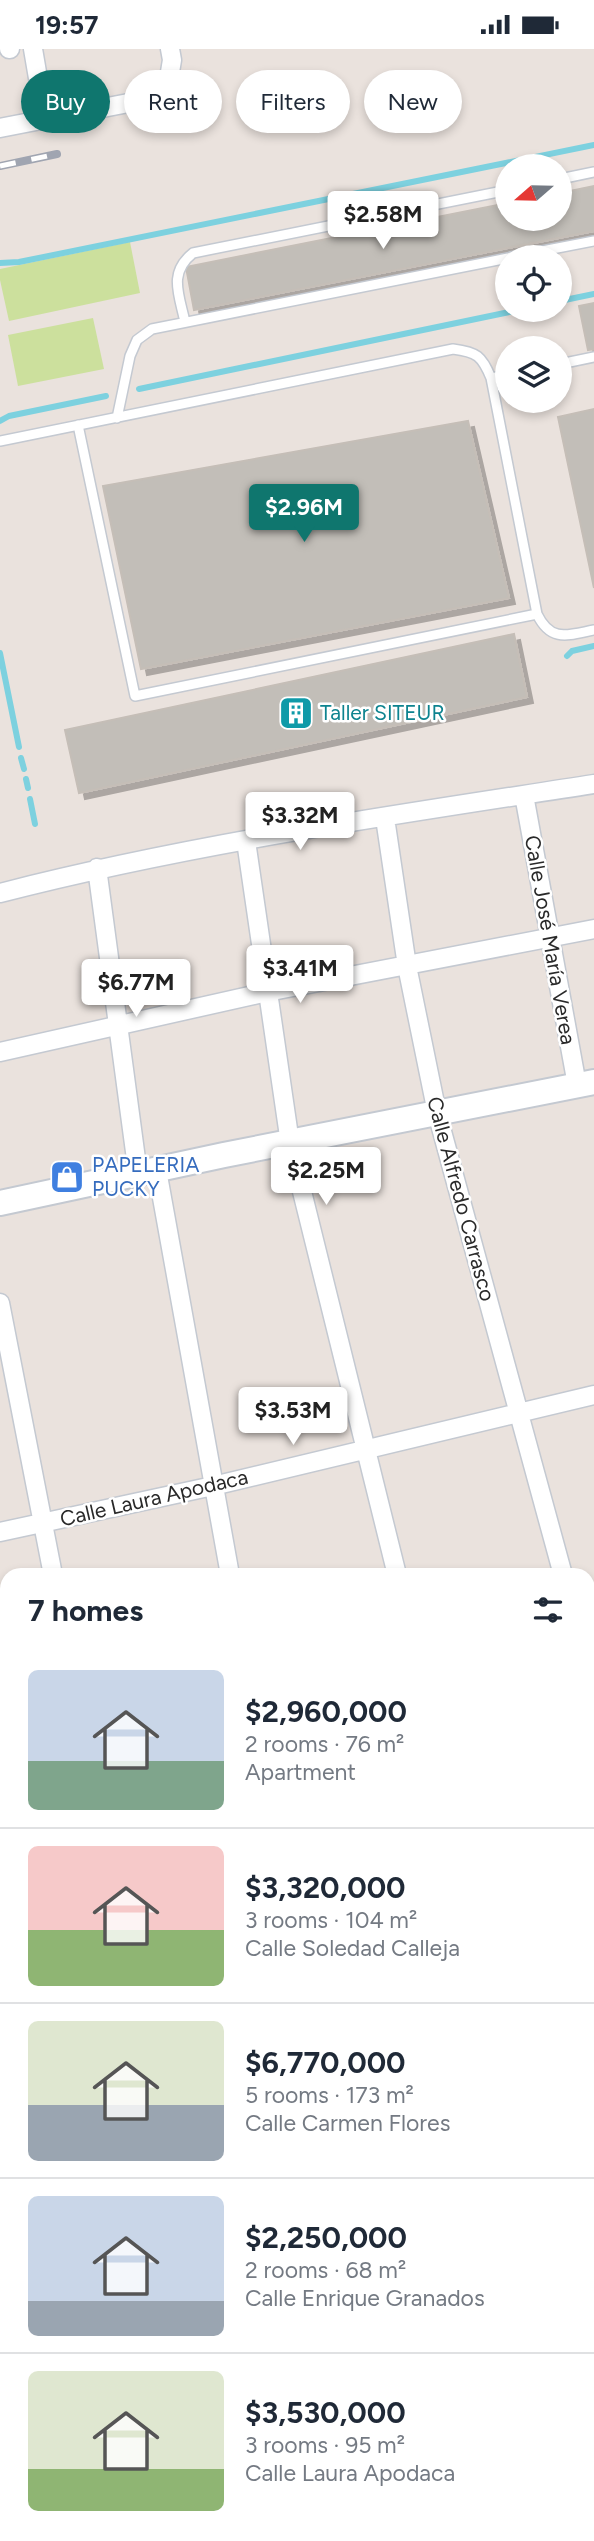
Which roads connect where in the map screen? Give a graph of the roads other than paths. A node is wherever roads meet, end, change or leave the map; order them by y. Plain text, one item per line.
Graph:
1 (33, 49) edge
2 (170, 49) edge
3 (37, 70) edge
4 (110, 106) edge
5 (21, 124) edge
6 (0, 128) edge
7 (594, 172) edge
8 (572, 177) edge
9 (495, 193) edge
10 (594, 241) edge
11 (572, 245) edge
12 (495, 261) edge
13 (185, 321) junction
14 (594, 357) edge
15 (572, 362) edge
16 (495, 377) edge
17 (491, 378) junction
18 (117, 418) junction
19 (78, 425) junction
20 (0, 441) edge
21 (537, 614) junction
22 (594, 630) edge
23 (594, 784) edge
24 (524, 795) junction
25 (386, 818) junction
26 (246, 841) junction
27 (96, 868) junction
28 (0, 893) edge
29 (594, 929) edge
30 (550, 938) junction
31 (407, 966) junction
32 (267, 992) junction
33 (118, 1025) junction
34 (0, 1052) edge
35 (585, 1084) edge
36 (437, 1113) junction
37 (290, 1143) junction
38 (148, 1172) junction
39 (0, 1203) edge
40 (0, 1303) edge
41 (594, 1395) edge
42 (518, 1414) junction
43 (365, 1450) junction
44 (213, 1486) junction
45 (43, 1523) junction
46 (0, 1532) edge
47 (52, 1568) edge
48 (229, 1568) edge
49 (395, 1568) edge
50 (561, 1568) edge

1 - 3 street
2 - 4 street
5 - 6 street
7 - 8 lane
9 - 13 lane
10 - 11 lane
12 - 13 lane
13 - 18 lane
14 - 15 lane
16 - 17 lane
17 - 18 lane
17 - 21 lane
18 - 19 lane
19 - 20 lane
19 - 21 lane
21 - 22 lane
23 - 24 street
24 - 25 street
24 - 30 street, Calle José María Verea
25 - 26 street
25 - 31 street, Calle Alfredo Carrasco
26 - 27 street
26 - 32 street
27 - 28 street
27 - 33 street
29 - 30 street
30 - 31 street
30 - 35 street, Calle José María Verea
31 - 32 street
31 - 36 street, Calle Alfredo Carrasco
32 - 33 street
32 - 37 street
33 - 34 street
33 - 38 street
35 - 36 main road
36 - 37 main road
36 - 42 street, Calle Alfredo Carrasco
37 - 38 main road
37 - 43 street
38 - 39 main road
38 - 44 street
40 - 45 street
41 - 42 street, Calle Laura Apodaca
42 - 43 street, Calle Laura Apodaca
42 - 50 street, Calle Alfredo Carrasco
43 - 44 street, Calle Laura Apodaca
43 - 49 street
44 - 45 street, Calle Laura Apodaca
44 - 48 street
45 - 46 street, Calle Laura Apodaca
45 - 47 street

